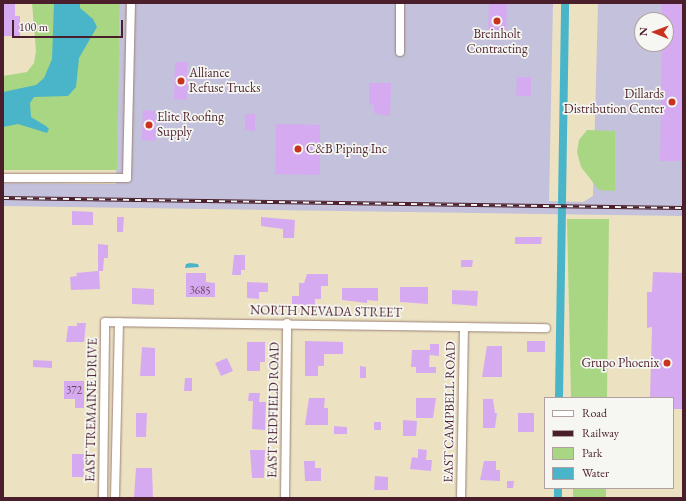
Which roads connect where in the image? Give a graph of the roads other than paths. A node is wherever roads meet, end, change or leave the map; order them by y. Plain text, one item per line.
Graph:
1 (131, 3) edge
2 (400, 3) edge
3 (400, 52) dead end
4 (3, 178) edge
5 (106, 322) joint
6 (118, 322) junction
7 (288, 323) junction
8 (464, 327) junction
9 (546, 328) dead end
10 (103, 498) edge
11 (115, 498) edge
12 (285, 498) edge
13 (461, 498) edge

1 - 4 street
2 - 3 street
5 - 6 street, NORTH NEVADA STREET
5 - 10 street, EAST TREMAINE DRIVE
6 - 7 street, NORTH NEVADA STREET
6 - 11 street, EAST TREMAINE DRIVE
7 - 8 street, NORTH NEVADA STREET
7 - 12 street, EAST REDFIELD ROAD
8 - 9 street, NORTH NEVADA STREET
8 - 13 street, EAST CAMPBELL ROAD

